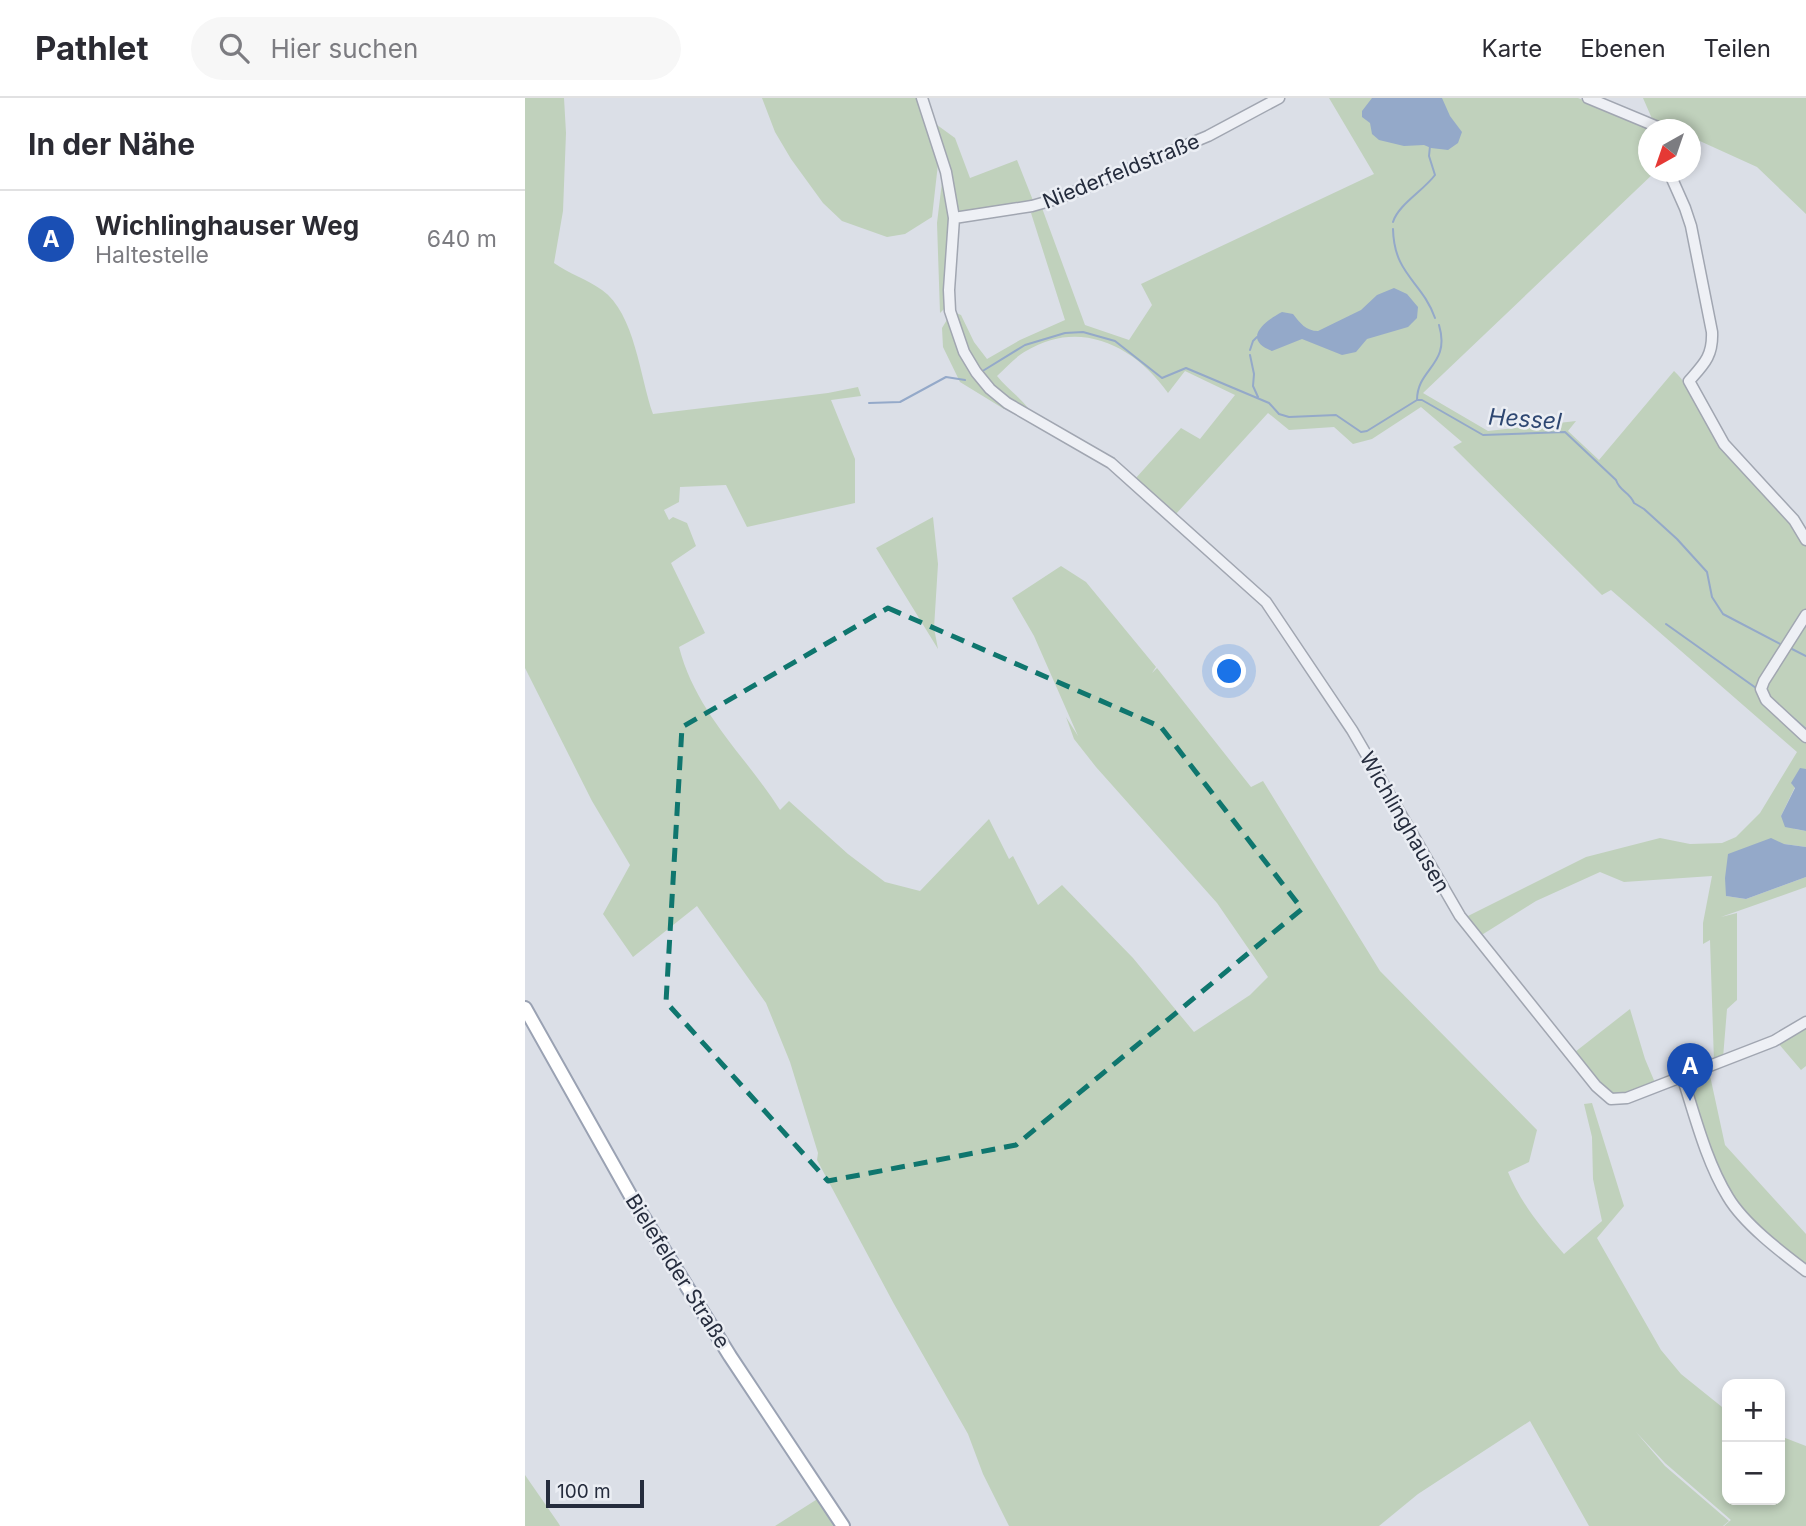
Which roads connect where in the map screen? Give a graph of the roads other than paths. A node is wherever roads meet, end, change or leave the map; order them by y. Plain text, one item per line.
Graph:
1 (922, 98) edge
2 (1279, 98) edge
3 (1588, 98) edge
4 (1639, 119) edge
5 (1673, 182) edge
6 (954, 218) junction
7 (1806, 540) edge
8 (1806, 615) edge
9 (1806, 737) edge
10 (525, 1008) edge
11 (1806, 1022) edge
12 (1682, 1076) junction
13 (1806, 1271) edge
14 (843, 1526) edge

1 - 6 street, Wichlinghausen
2 - 6 street, Niederfeldstraße
3 - 4 street
5 - 7 street
6 - 12 street, Wichlinghausen
8 - 9 street
10 - 14 main road, Bielefelder Straße
11 - 12 street, Wichlinghausen
12 - 13 street

